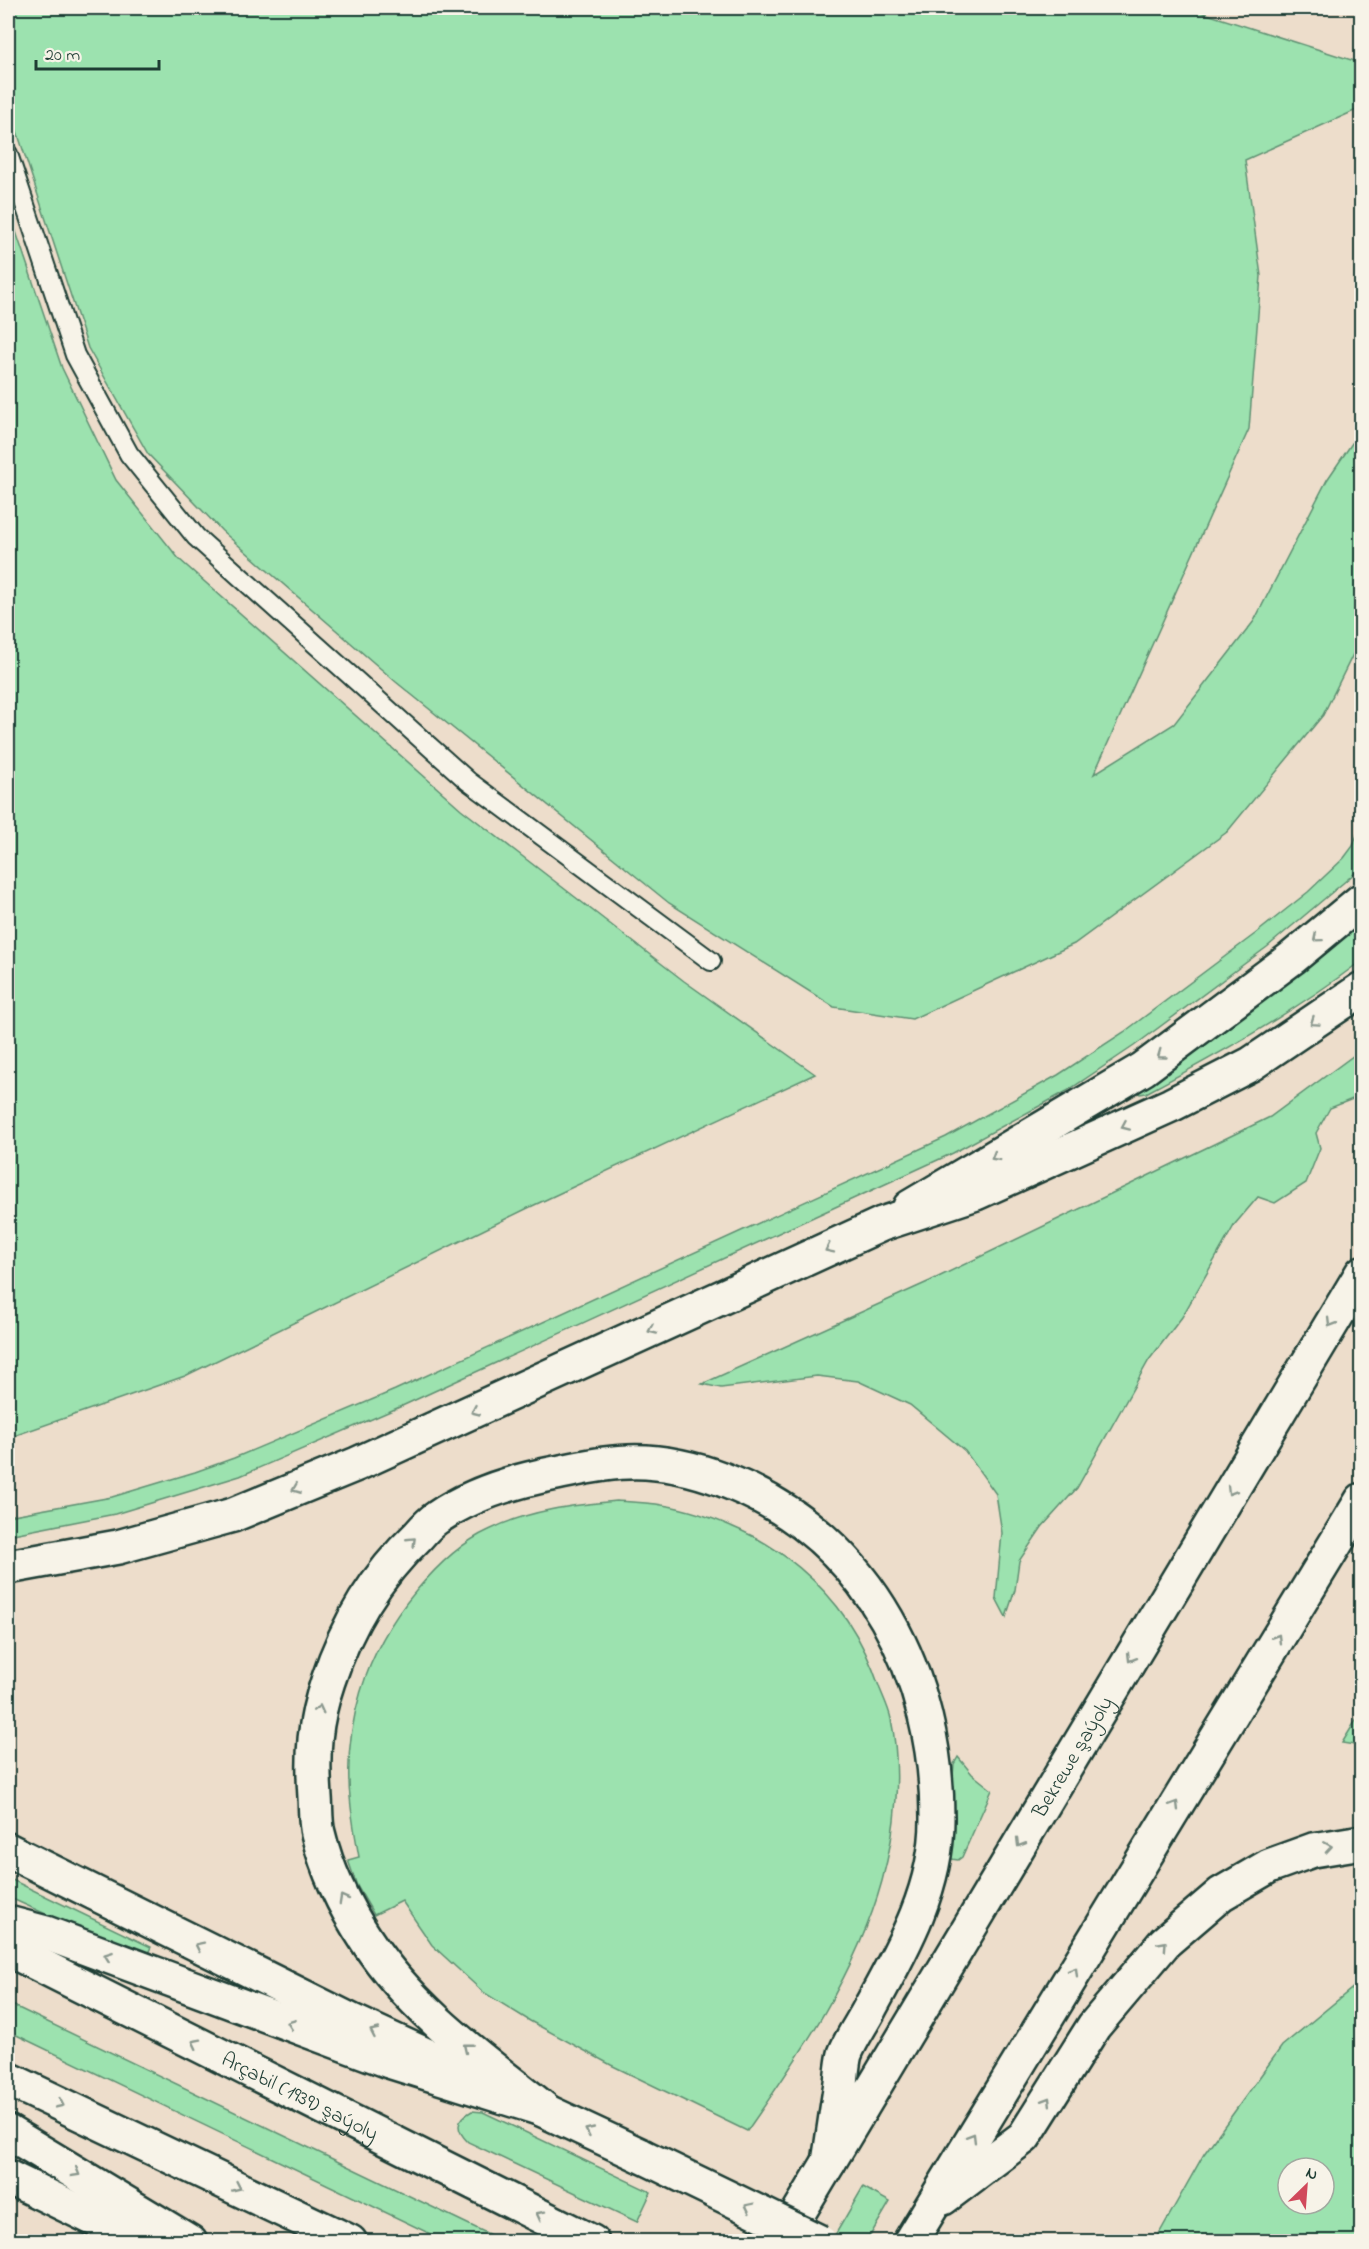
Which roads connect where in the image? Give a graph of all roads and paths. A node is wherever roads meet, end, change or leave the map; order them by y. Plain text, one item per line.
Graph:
1 (8, 154) edge
2 (1362, 900) edge
3 (711, 961) dead end
4 (1362, 989) edge
5 (882, 1224) junction
6 (1362, 1273) edge
7 (1362, 1500) edge
8 (8, 1567) edge
9 (1362, 1842) edge
10 (8, 1850) edge
11 (8, 1923) edge
12 (8, 1949) edge
13 (8, 2079) edge
14 (545, 2110) junction
15 (8, 2132) edge
16 (829, 2162) junction
17 (8, 2177) edge
18 (928, 2210) junction
19 (142, 2241) edge
20 (190, 2241) edge
21 (350, 2241) edge
22 (592, 2241) edge
23 (781, 2241) edge
24 (820, 2241) edge
25 (910, 2241) edge

1 - 3 lane
2 -> 5 main road
4 -> 5 main road
5 -> 8 main road
6 -> 16 main road, Bekrewe şaýoly
18 -> 7 main road
18 -> 9 main road
14 -> 10 main road
14 -> 11 main road
22 -> 12 main road, Arçabil (1939) şaýoly
13 -> 21 main road
14 -> 16 main road
24 -> 14 main road, bridge
15 -> 20 main road
16 - 23 main road, Bekrewe şaýoly
17 - 19 main road
18 - 25 main road

